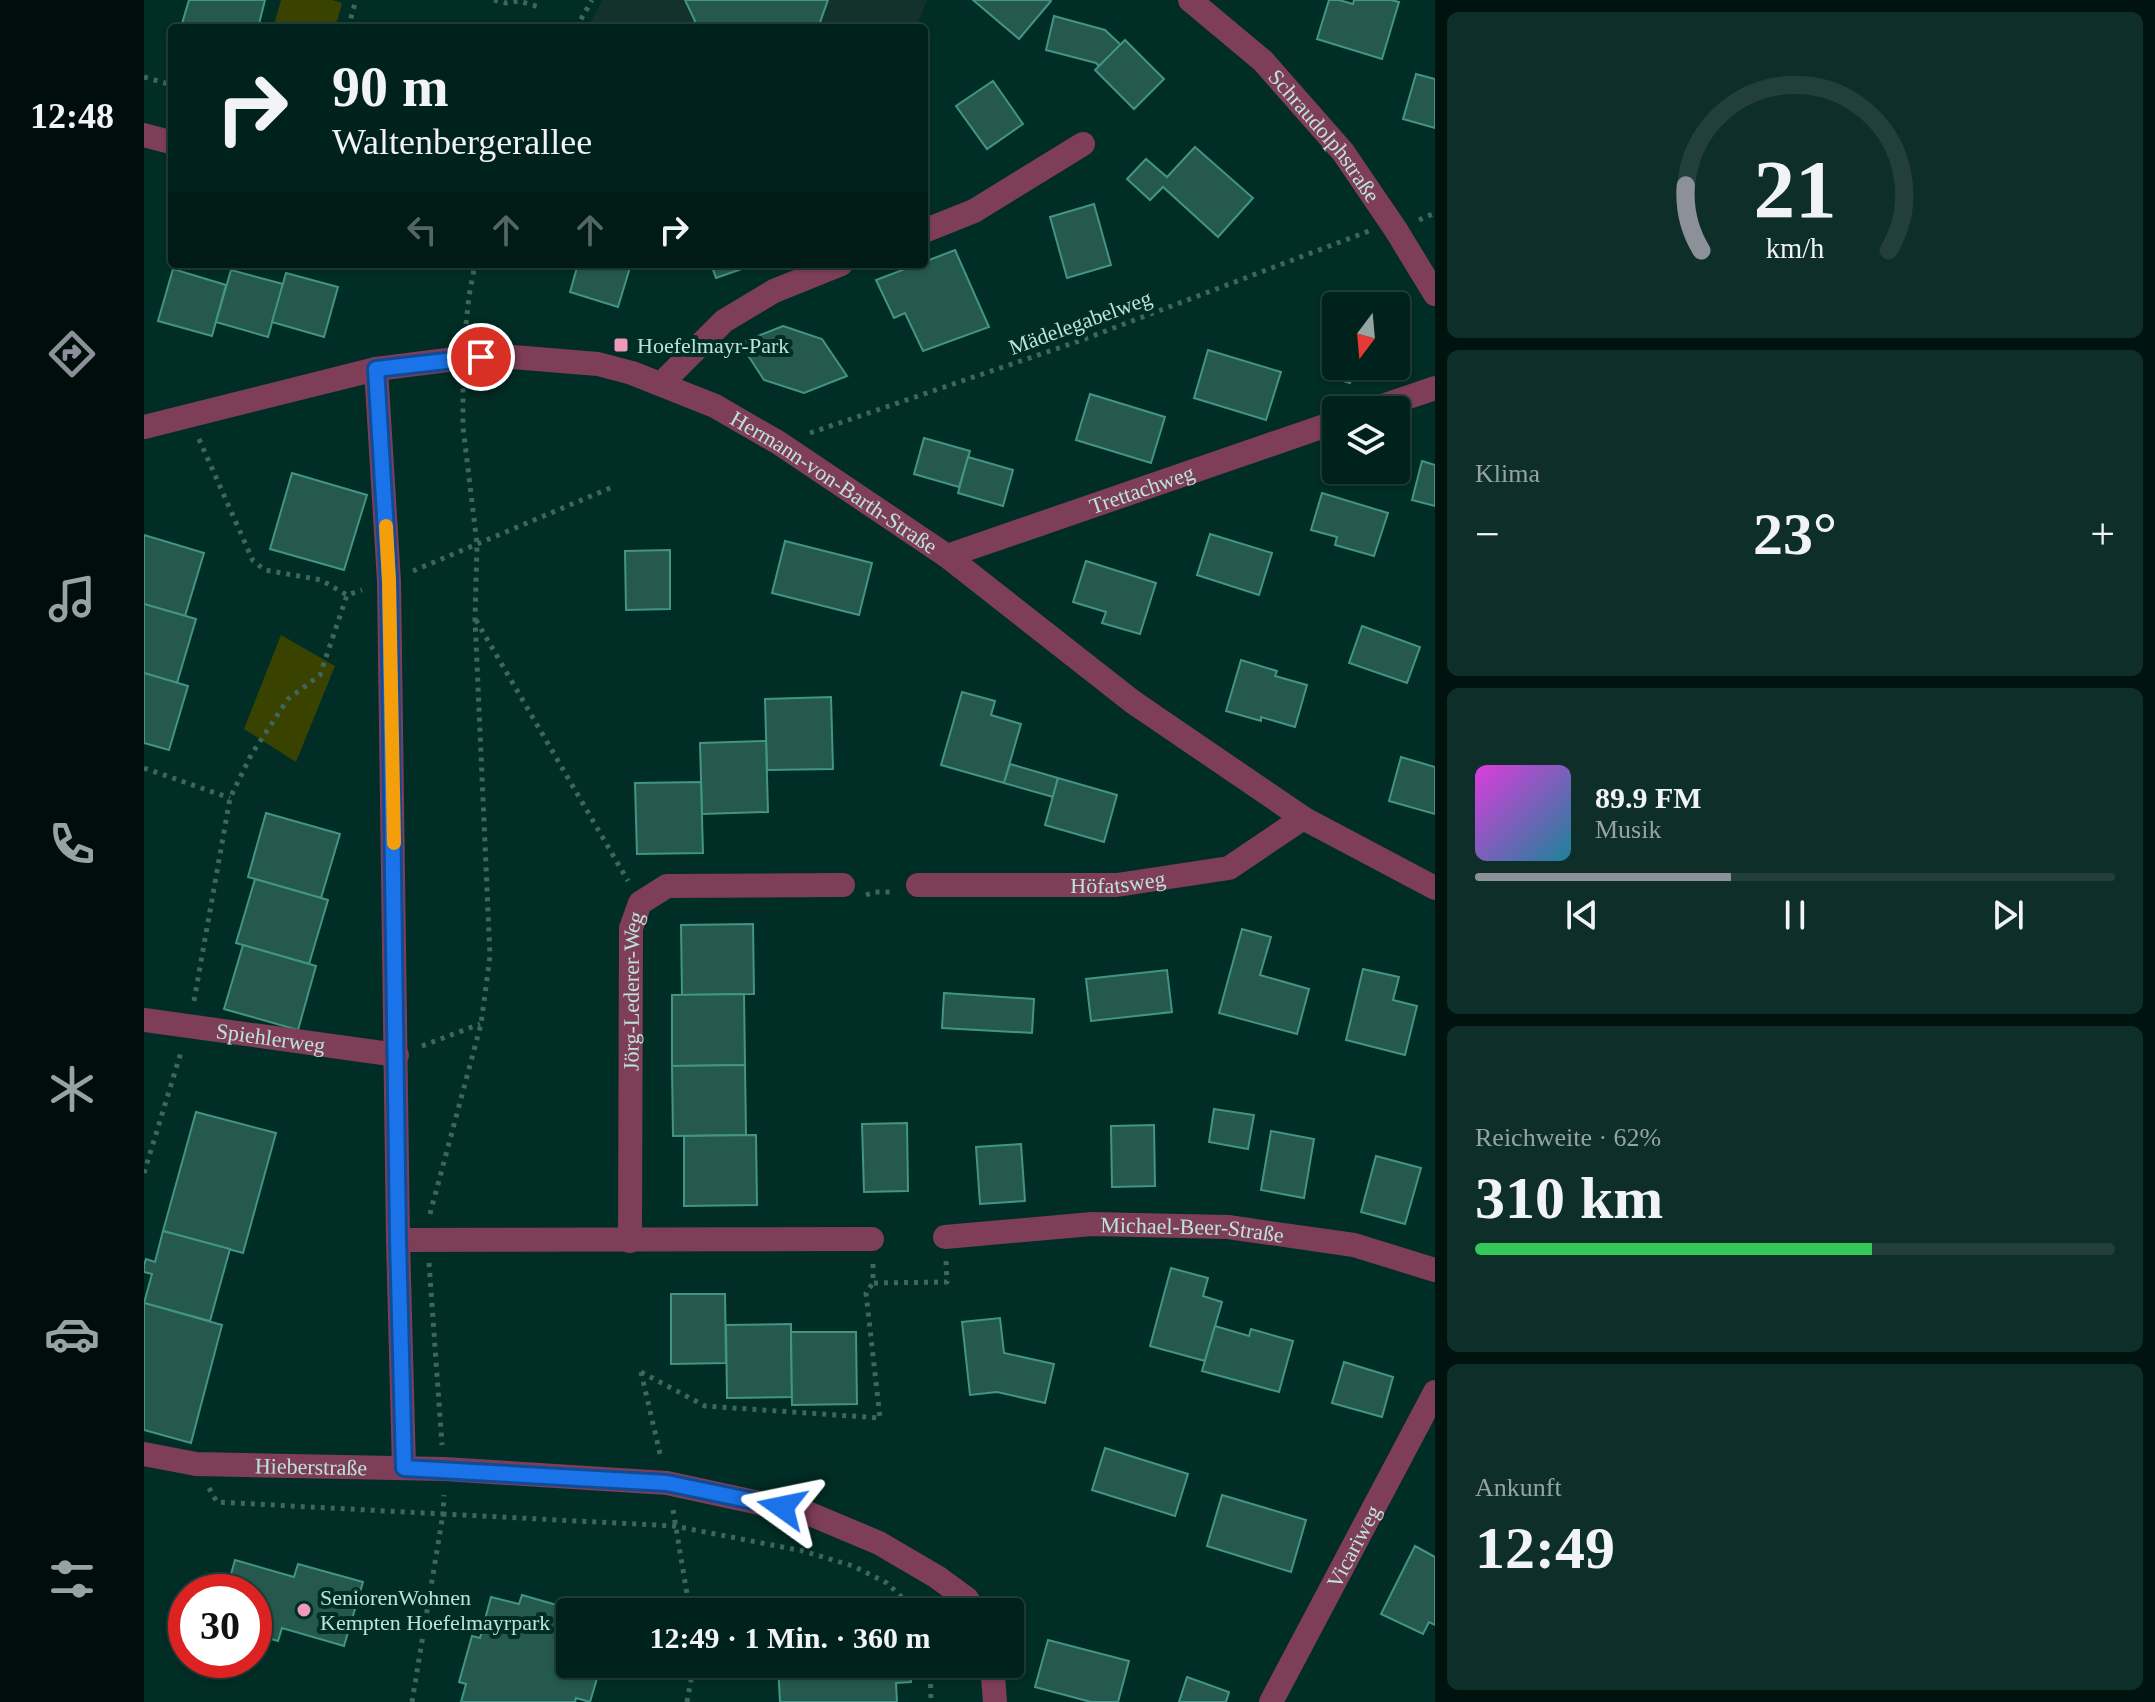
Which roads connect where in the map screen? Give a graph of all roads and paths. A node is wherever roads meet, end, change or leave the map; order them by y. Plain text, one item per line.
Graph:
1 (356, 0) edge
2 (494, 0) edge
3 (592, 0) edge
4 (1190, 0) edge
5 (539, 7) dead end
6 (349, 24) edge
7 (578, 24) edge
8 (144, 77) edge
9 (168, 84) edge
10 (144, 135) edge
11 (168, 141) edge
12 (1083, 144) dead end
13 (1390, 222) junction
14 (928, 229) edge
15 (474, 268) edge
16 (831, 268) edge
17 (1435, 294) edge
18 (463, 358) junction
19 (376, 369) junction
20 (661, 384) junction
21 (1435, 388) edge
22 (1410, 396) edge
23 (189, 417) junction
24 (144, 427) edge
25 (1322, 427) edge
26 (779, 443) junction
27 (615, 486) dead end
28 (477, 544) junction
29 (947, 556) junction
30 (389, 581) junction
31 (347, 595) junction
32 (475, 619) junction
33 (144, 768) edge
34 (230, 798) junction
35 (1303, 818) junction
36 (843, 885) dead end
37 (918, 885) dead end
38 (1435, 888) edge
39 (640, 903) junction
40 (144, 1020) edge
41 (481, 1024) junction
42 (189, 1026) junction
43 (397, 1055) junction
44 (144, 1173) edge
45 (945, 1237) joint
46 (872, 1239) joint
47 (398, 1240) junction
48 (427, 1241) junction
49 (630, 1241) junction
50 (1435, 1270) edge
51 (873, 1283) junction
52 (1435, 1392) edge
53 (144, 1454) edge
54 (196, 1464) junction
55 (404, 1468) junction
56 (444, 1469) junction
57 (667, 1483) junction
58 (443, 1514) junction
59 (674, 1526) junction
60 (687, 1598) edge
61 (903, 1598) edge
62 (966, 1598) edge
63 (691, 1678) edge
64 (930, 1678) edge
65 (993, 1678) edge
66 (412, 1702) edge
67 (687, 1702) edge
68 (931, 1702) edge
69 (995, 1702) edge
70 (1271, 1702) edge

1 - 6 path
2 - 5 path
3 - 7 path
4 - 13 street, Schraudolphstraße
8 - 9 path
10 - 11 street
12 - 14 street
13 - 17 street, Schraudolphstraße
13 - 26 path, Mädelegabelweg
15 - 18 path
16 - 20 street
18 - 19 street, Hermann-von-Barth-Straße
18 - 20 street, Hermann-von-Barth-Straße
18 - 28 path
19 - 23 street, Hermann-von-Barth-Straße
19 - 30 street
20 - 26 street, Hermann-von-Barth-Straße
21 - 22 street
23 - 24 street, Hermann-von-Barth-Straße
23 - 31 path
25 - 29 street, Trettachweg
26 - 29 street, Hermann-von-Barth-Straße
27 - 28 path
28 - 30 path
28 - 32 path
29 - 35 street, Hermann-von-Barth-Straße
30 - 31 path
30 - 43 street
31 - 34 path
32 - 39 path
32 - 41 path
33 - 34 path
34 - 42 path
35 - 37 street, Höfatsweg
35 - 38 street, Hermann-von-Barth-Straße
36 - 39 street, Jörg-Lederer-Weg
39 - 49 street, Jörg-Lederer-Weg
40 - 42 street, Spiehlerweg
41 - 43 path
41 - 48 path
42 - 43 street, Spiehlerweg
42 - 44 path
43 - 47 street
45 - 50 street, Michael-Beer-Straße
45 - 51 path
46 - 49 street
46 - 51 path
47 - 48 street
47 - 55 street
48 - 49 street
48 - 56 path
51 - 57 path
52 - 70 street, Vicariweg
53 - 54 street, Hieberstraße
54 - 55 street, Hieberstraße
54 - 58 path
55 - 56 street, Hieberstraße
56 - 57 street, Hieberstraße
56 - 58 path
57 - 59 path
57 - 62 street, Hieberstraße
58 - 59 path
58 - 66 path
59 - 60 path
59 - 61 path
63 - 67 path
64 - 68 path
65 - 69 street

